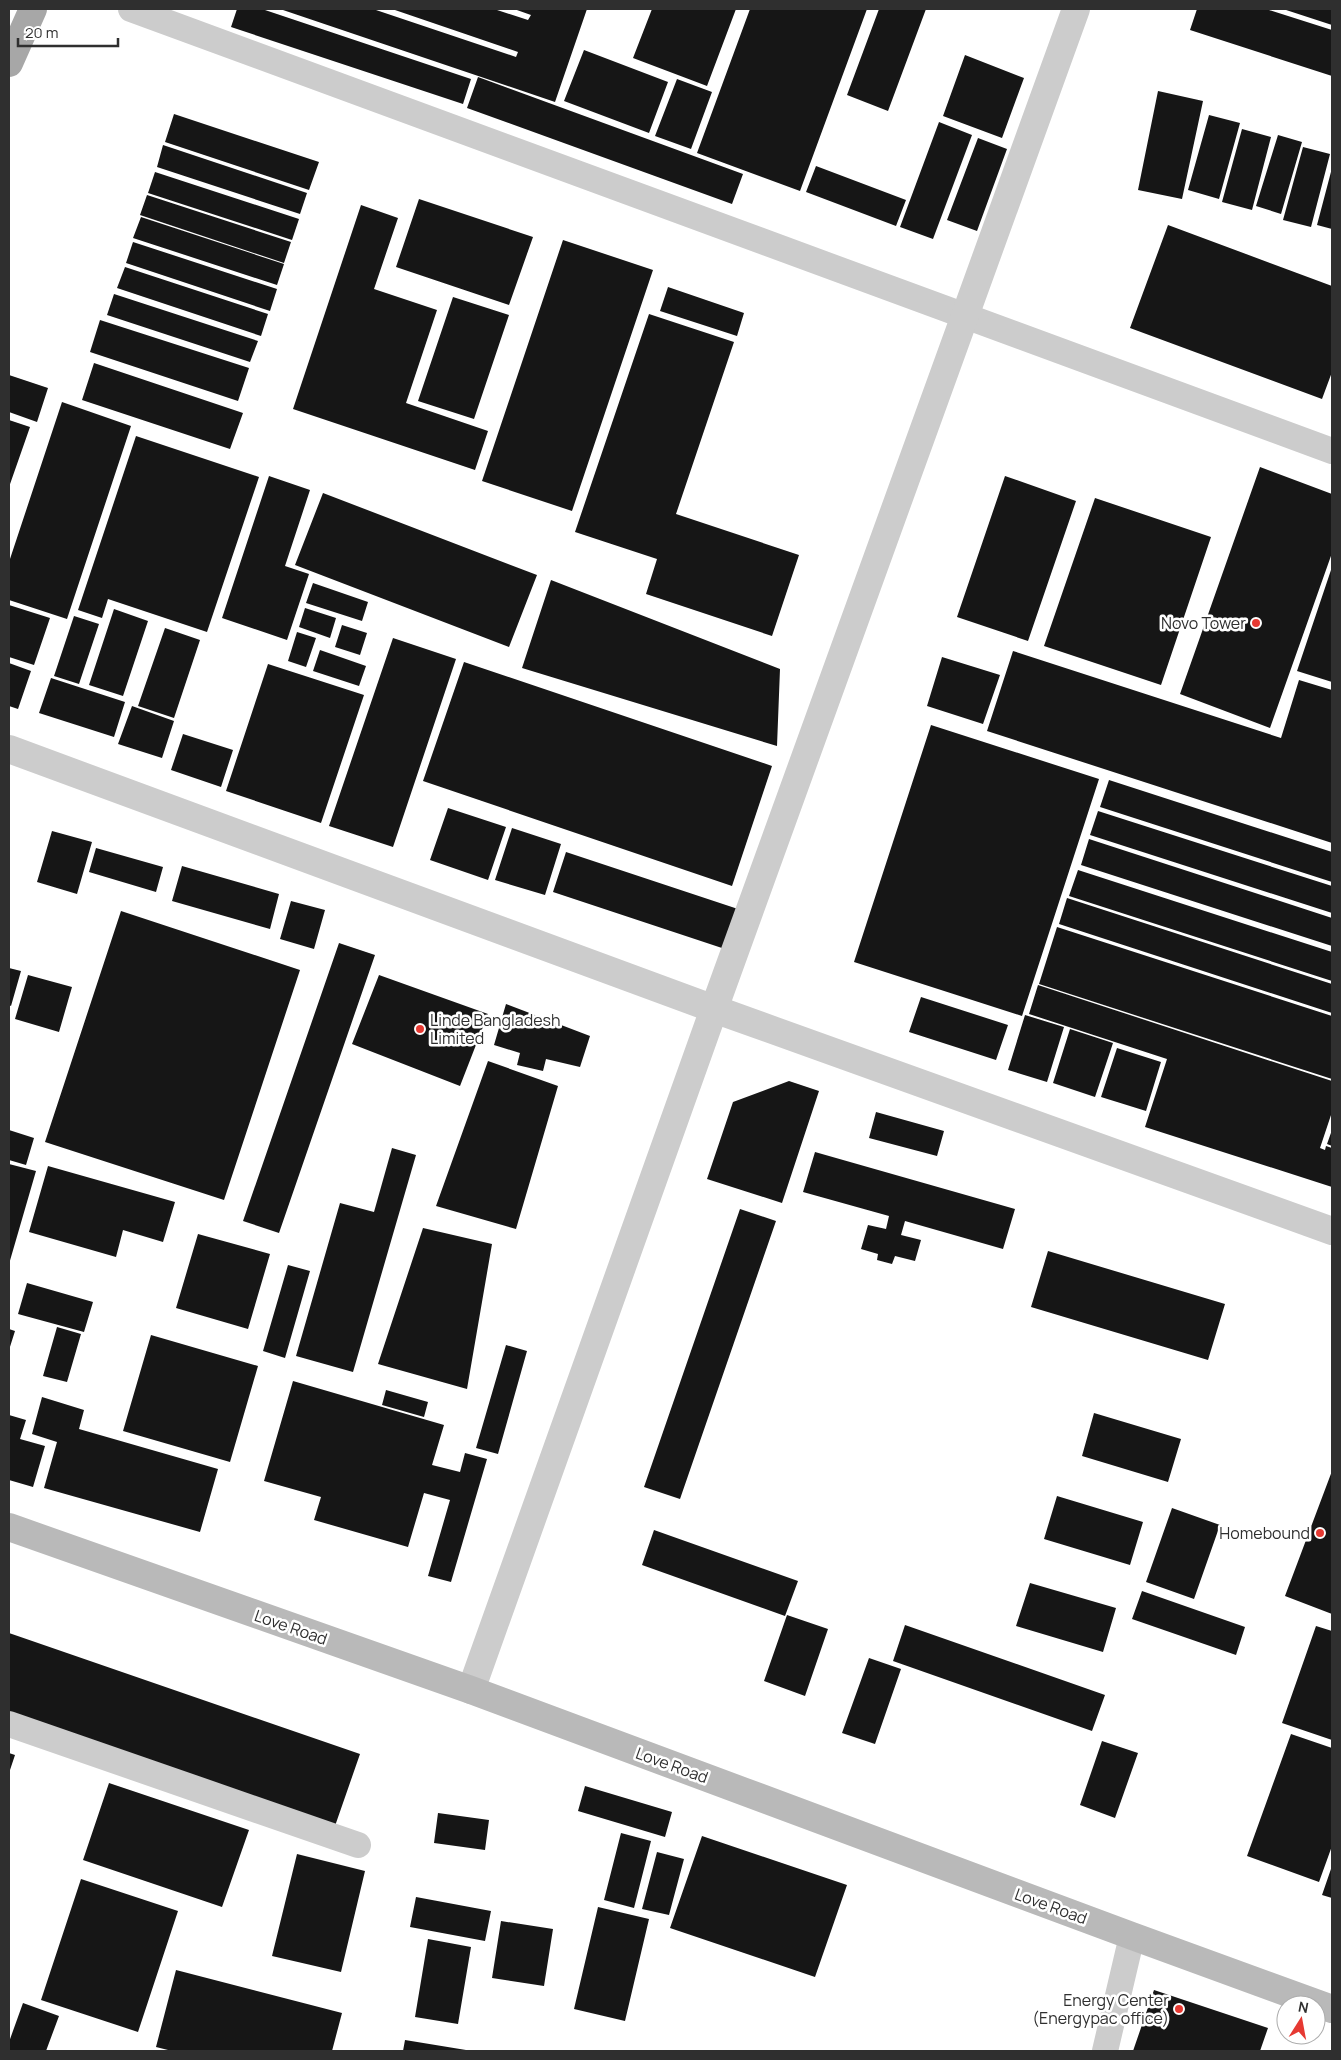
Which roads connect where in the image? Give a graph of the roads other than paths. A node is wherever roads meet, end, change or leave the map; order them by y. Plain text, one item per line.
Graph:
1 (131, 9) edge
2 (1076, 9) edge
3 (23, 21) edge
4 (9, 63) edge
5 (965, 315) junction
6 (1332, 451) edge
7 (9, 749) edge
8 (714, 1009) junction
9 (1332, 1231) edge
10 (9, 1527) edge
11 (471, 1690) junction
12 (9, 1724) edge
13 (358, 1845) dead end
14 (1132, 1936) junction
15 (1332, 2009) edge
16 (1105, 2051) edge

1 - 5 street
2 - 5 street
3 - 4 main road
5 - 6 street
5 - 8 street
7 - 8 street
8 - 9 street
8 - 11 street
10 - 11 main road, Love Road
11 - 14 main road, Love Road
12 - 13 street
14 - 15 main road, Love Road
14 - 16 street

